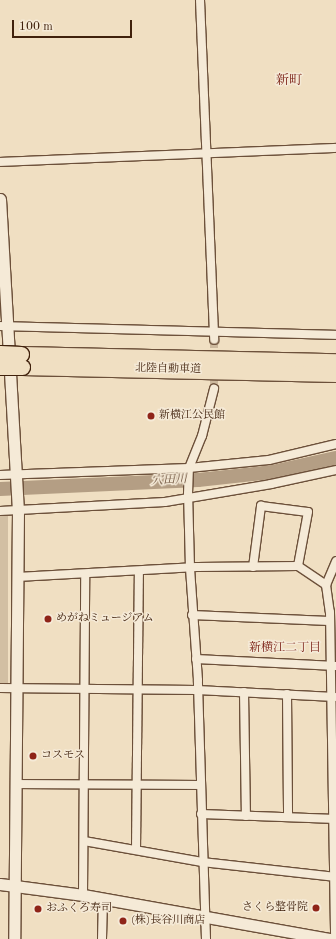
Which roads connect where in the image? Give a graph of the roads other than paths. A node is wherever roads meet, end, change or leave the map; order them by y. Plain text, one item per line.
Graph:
1 (200, 0) edge
2 (336, 148) edge
3 (205, 153) junction
4 (0, 162) edge
5 (0, 199) edge
6 (3, 326) edge
7 (213, 332) junction
8 (336, 335) edge
9 (214, 340) tunnel mouth
10 (0, 353) edge
11 (21, 360) junction
12 (336, 360) edge
13 (0, 367) edge
14 (336, 374) edge
15 (214, 389) tunnel mouth
16 (336, 444) edge
17 (189, 470) junction
18 (336, 470) edge
19 (0, 474) edge
20 (15, 474) junction
21 (188, 495) junction
22 (18, 510) junction
23 (0, 511) edge
24 (336, 561) edge
25 (298, 566) junction
26 (253, 567) junction
27 (190, 568) junction
28 (139, 571) junction
29 (86, 574) junction
30 (17, 577) junction
31 (326, 585) junction
32 (192, 615) junction
33 (329, 621) junction
34 (196, 659) junction
35 (333, 666) edge
36 (16, 687) junction
37 (0, 688) edge
38 (85, 688) junction
39 (137, 688) junction
40 (197, 690) junction
41 (244, 692) junction
42 (287, 694) junction
43 (334, 697) edge
44 (16, 784) junction
45 (84, 784) junction
46 (136, 785) junction
47 (200, 785) junction
48 (201, 814) junction
49 (246, 816) junction
50 (288, 817) junction
51 (335, 819) edge
52 (84, 841) junction
53 (136, 849) junction
54 (202, 862) junction
55 (335, 876) edge
56 (0, 884) edge
57 (14, 885) junction
58 (83, 895) junction
59 (103, 899) junction
60 (205, 918) junction
61 (14, 939) edge
62 (102, 939) edge
63 (206, 939) edge
64 (328, 939) edge
65 (336, 939) edge

1 - 3 street
2 - 3 street
3 - 4 street
3 - 7 street
5 - 6 street
6 - 7 street
6 - 20 street
7 - 8 street
7 - 9 street
10 - 11 highway, 北陸自動車道, bridge
11 - 12 highway, 北陸自動車道
11 - 13 highway, 北陸自動車道, bridge
11 - 14 highway, 北陸自動車道
15 - 17 street
16 - 17 street
17 - 20 street
17 - 21 street
18 - 21 street
19 - 20 street
20 - 22 street
21 - 22 street
21 - 27 street
22 - 23 street
22 - 30 street
24 - 31 street
25 - 26 street
25 - 26 street
25 - 31 street
26 - 27 street
27 - 28 street
27 - 32 street
28 - 29 street
28 - 39 street
29 - 30 street
29 - 38 street
30 - 36 street
31 - 33 street
32 - 33 street
32 - 34 street
33 - 35 street
34 - 35 street
34 - 40 street
35 - 43 street
36 - 37 street
36 - 38 street
36 - 44 street
38 - 39 street
38 - 45 street
39 - 40 street
39 - 46 street
40 - 41 street
40 - 47 street
41 - 42 street
41 - 49 street
42 - 43 street
42 - 50 street
43 - 51 street
44 - 45 street
44 - 57 street
45 - 46 street
45 - 52 street
46 - 47 street
46 - 53 street
47 - 48 street
48 - 49 street
48 - 54 street
49 - 50 street
50 - 51 street
51 - 55 street
52 - 53 street
52 - 58 street
53 - 54 street
54 - 55 street
54 - 60 street
55 - 65 street
56 - 57 street
57 - 58 street
57 - 61 street
58 - 59 street
59 - 60 street
59 - 62 street
60 - 63 street
60 - 64 street

